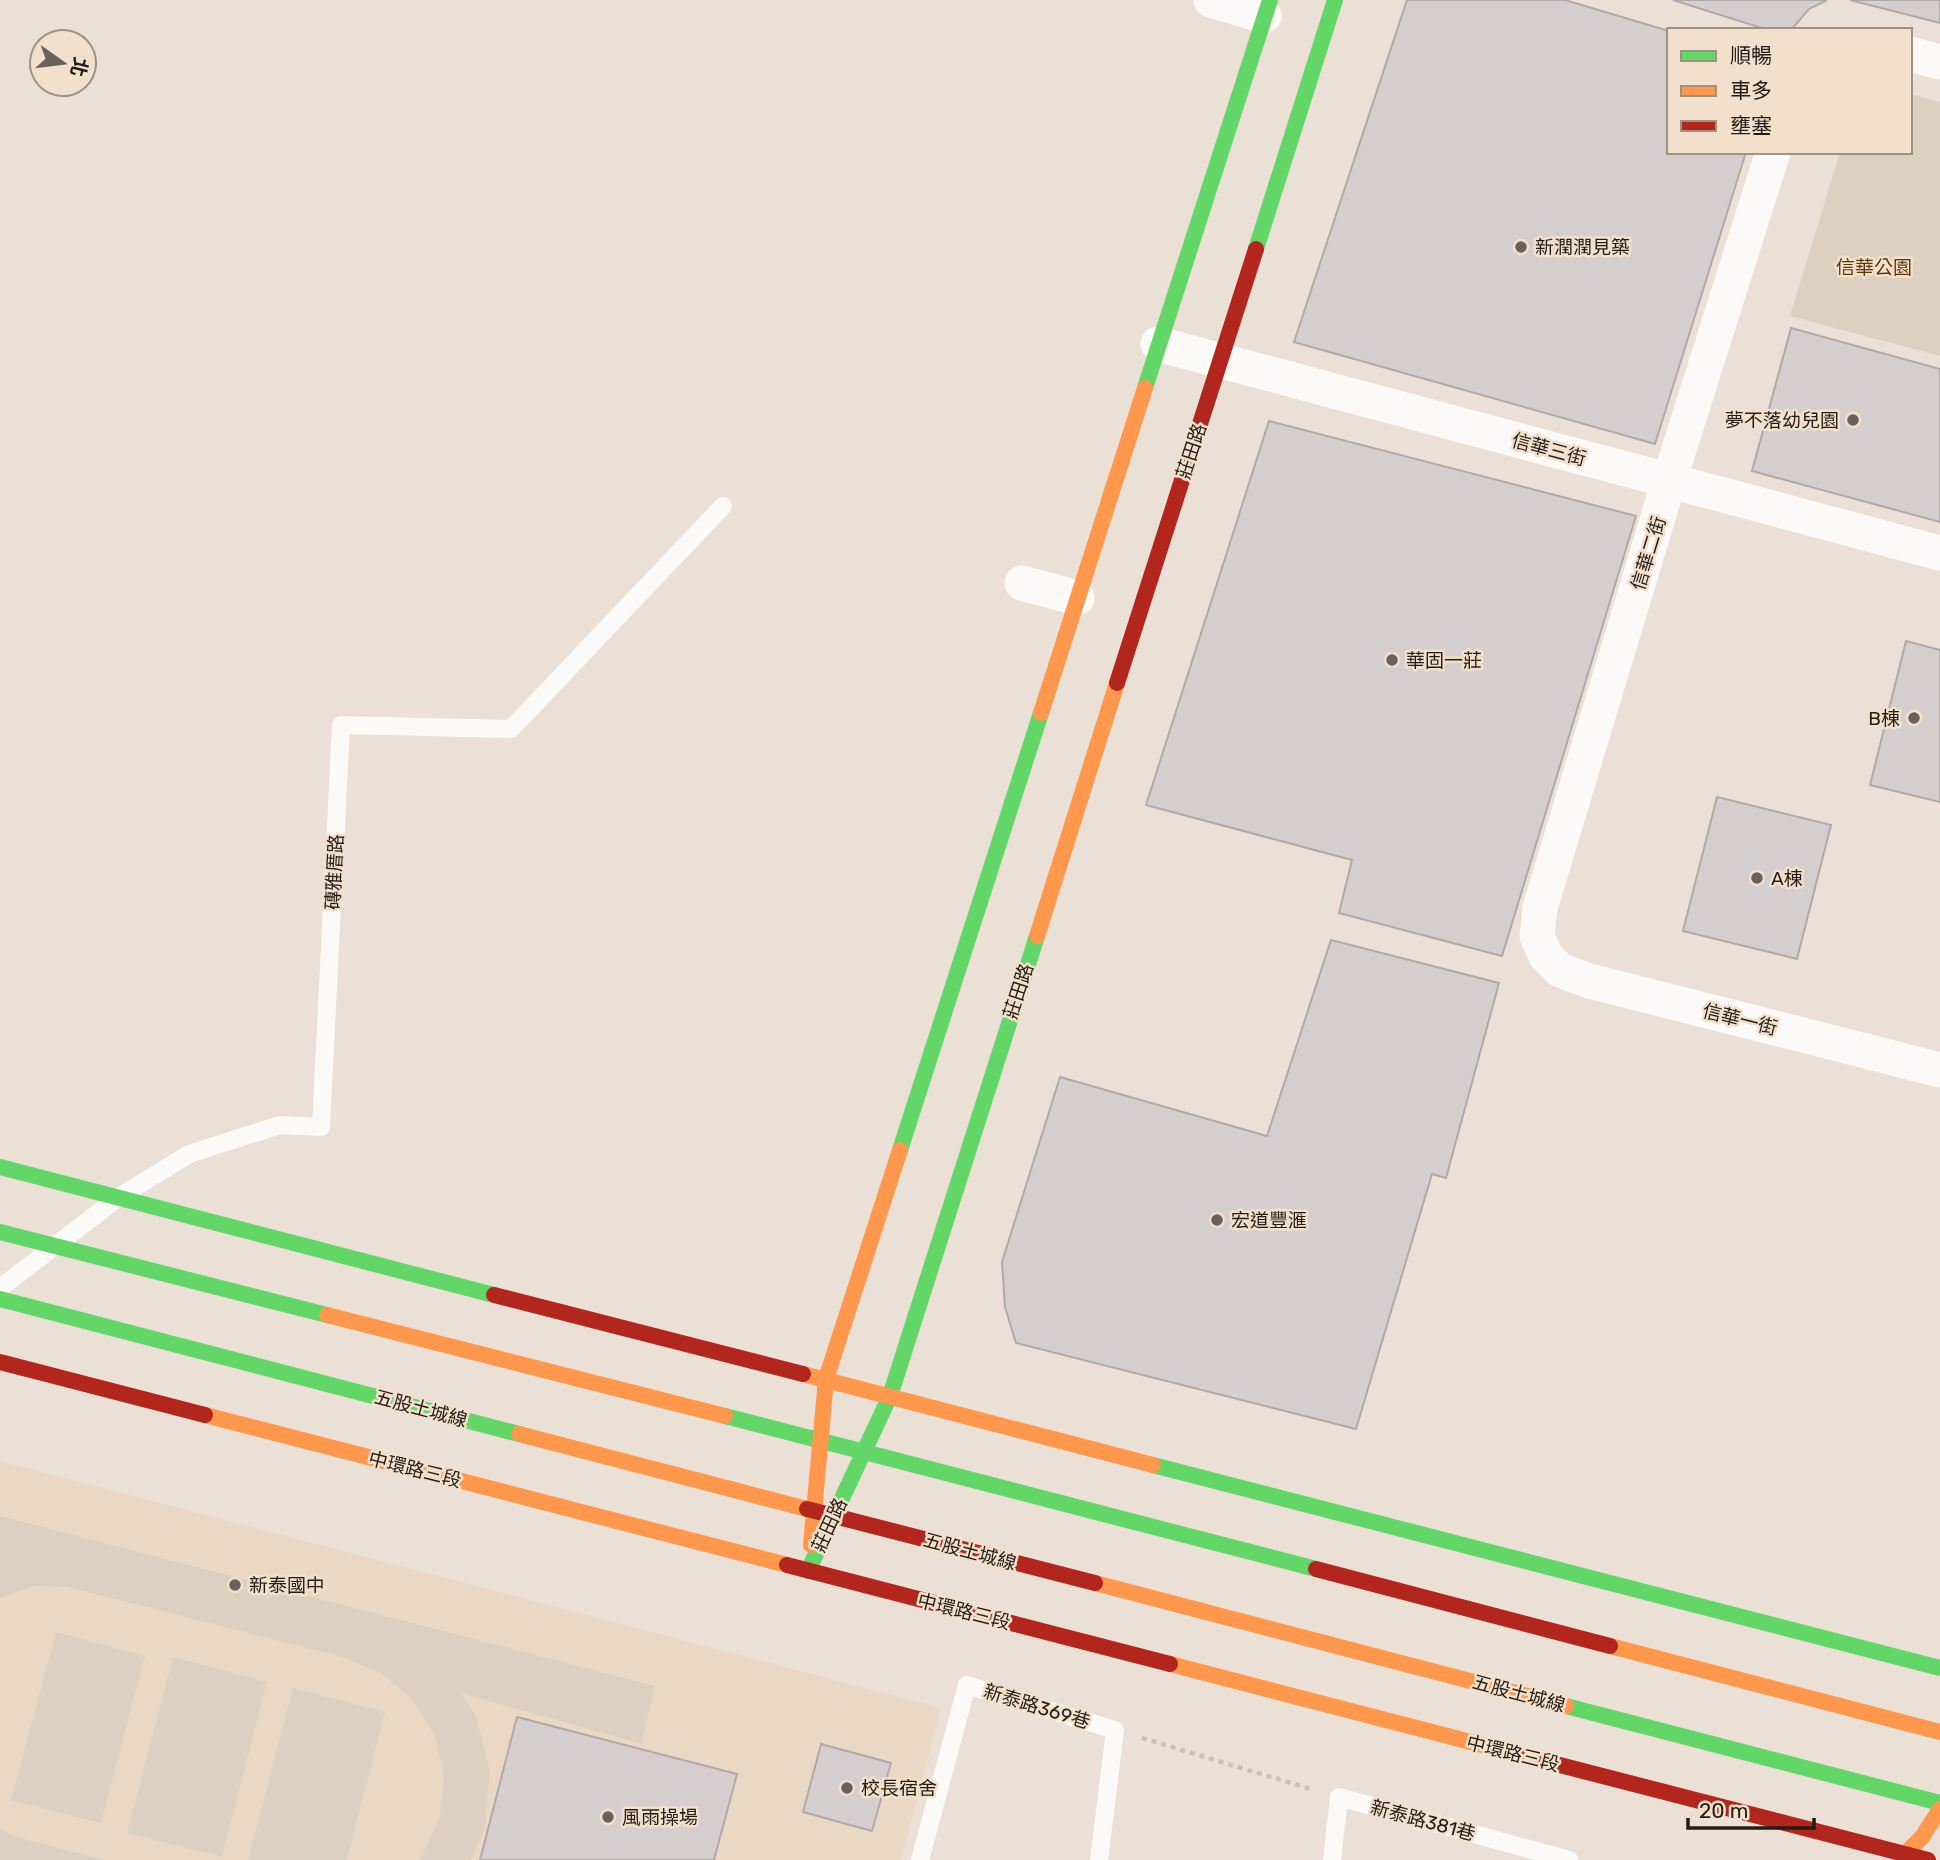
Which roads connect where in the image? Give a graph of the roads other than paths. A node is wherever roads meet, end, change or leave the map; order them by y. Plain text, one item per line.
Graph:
1 (1211, 0) edge
2 (1335, 0) edge
3 (1267, 8) edge
4 (1912, 55) edge
5 (1940, 62) edge
6 (1772, 154) edge
7 (1158, 344) junction
8 (1220, 361) junction
9 (1670, 481) junction
10 (723, 506) dead end
11 (1940, 553) edge
12 (1022, 583) dead end
13 (1077, 598) junction
14 (1546, 956) joint
15 (1940, 1070) edge
16 (0, 1167) edge
17 (119, 1197) junction
18 (0, 1232) edge
19 (0, 1288) edge
20 (0, 1299) edge
21 (0, 1362) edge
22 (826, 1380) junction
23 (890, 1396) junction
24 (808, 1571) junction
25 (1940, 1668) edge
26 (1940, 1732) edge
27 (1940, 1803) edge
28 (1940, 1809) edge
29 (1905, 1854) junction
30 (920, 1860) edge
31 (1099, 1860) edge
32 (1332, 1860) edge
33 (1569, 1860) edge
34 (1927, 1860) edge

1 - 3 street
2 - 8 main road, 莊田路
3 - 7 main road, 莊田路
4 - 5 street
6 - 9 street, 信華二街
7 - 8 street, 信華三街
7 - 13 main road, 莊田路
8 - 9 street, 信華三街
8 - 23 main road, 莊田路
9 - 11 street, 信華三街
9 - 14 street, 信華二街
10 - 17 lane, 磚雅厝路
12 - 13 street
13 - 22 main road, 莊田路
14 - 15 street, 信華一街
16 - 17 main road
17 - 19 lane, 磚雅厝路
17 - 22 main road
18 - 26 main road
20 - 27 main road, 五股土城線
21 - 24 main road, 中環路三段
22 - 23 main road
22 - 24 main road, 莊田路
23 - 24 main road, 莊田路
23 - 25 main road
24 - 29 main road, 中環路三段
28 - 29 main road
29 - 34 main road, 中環路三段
30 - 31 lane, 新泰路369巷
32 - 33 lane, 新泰路381巷

